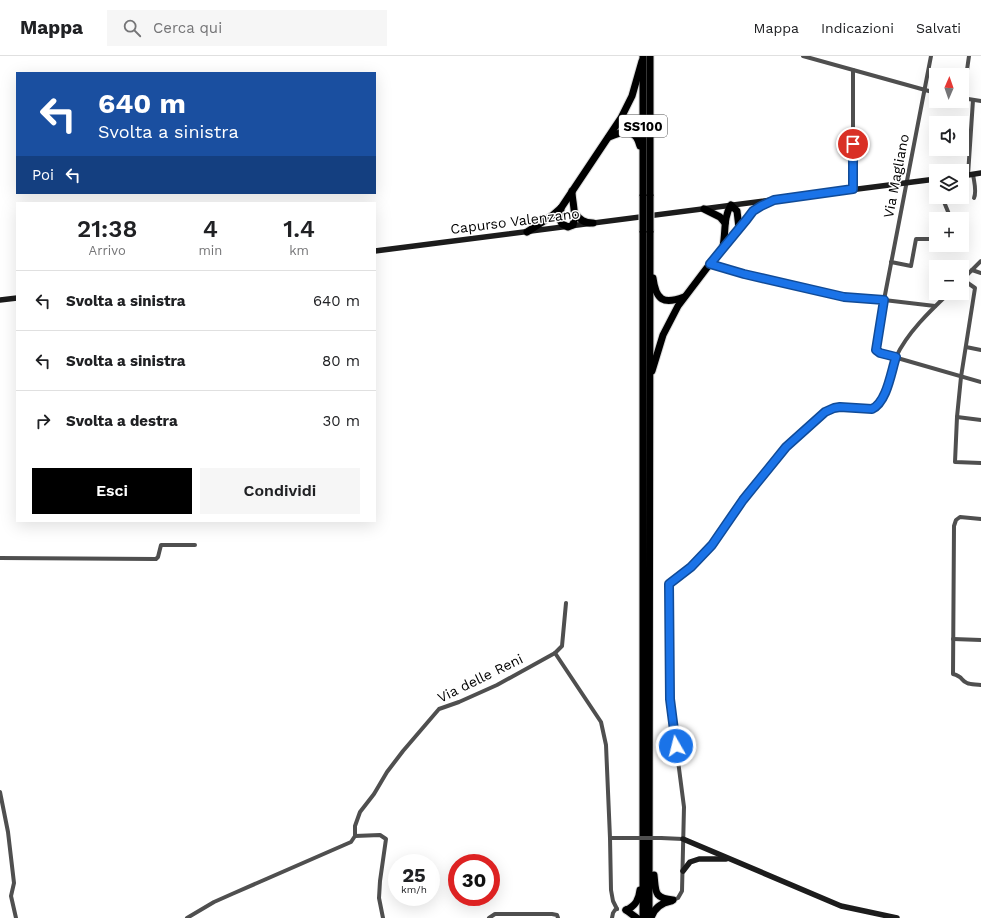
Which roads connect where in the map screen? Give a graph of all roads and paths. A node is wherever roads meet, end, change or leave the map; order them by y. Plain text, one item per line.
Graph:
1 (650, 56) edge
2 (803, 56) edge
3 (930, 56) edge
4 (969, 56) edge
5 (642, 59) edge
6 (967, 68) edge
7 (853, 70) junction
8 (924, 91) junction
9 (929, 92) edge
10 (969, 99) edge
11 (973, 100) junction
12 (981, 101) edge
13 (609, 137) junction
14 (969, 164) edge
15 (981, 173) edge
16 (969, 175) edge
17 (969, 177) edge
18 (929, 180) edge
19 (906, 182) junction
20 (853, 189) junction
21 (572, 190) junction
22 (646, 193) junction
23 (974, 198) dead end
24 (774, 200) junction
25 (731, 206) junction
26 (561, 208) junction
27 (704, 209) junction
28 (575, 213) junction
29 (593, 223) junction
30 (725, 224) junction
31 (568, 226) junction
32 (739, 228) junction
33 (646, 231) junction
34 (527, 232) junction
35 (929, 239) edge
36 (650, 248) junction
37 (722, 248) junction
38 (376, 251) edge
39 (981, 261) edge
40 (891, 262) junction
41 (710, 264) junction
42 (972, 270) junction
43 (981, 272) edge
44 (969, 273) edge
45 (969, 284) edge
46 (684, 297) junction
47 (16, 298) edge
48 (0, 300) edge
49 (884, 300) junction
50 (941, 300) edge
51 (935, 306) junction
52 (966, 348) junction
53 (981, 350) edge
54 (896, 357) junction
55 (961, 377) junction
56 (650, 381) junction
57 (981, 382) edge
58 (957, 417) junction
59 (981, 420) edge
60 (981, 463) edge
61 (981, 519) edge
62 (195, 546) dead end
63 (0, 558) edge
64 (566, 603) dead end
65 (953, 638) junction
66 (981, 640) edge
67 (555, 653) junction
68 (981, 685) edge
69 (0, 792) edge
70 (355, 836) junction
71 (610, 838) junction
72 (683, 839) junction
73 (649, 858) junction
74 (730, 859) junction
75 (643, 870) junction
76 (683, 871) junction
77 (673, 900) junction
78 (617, 909) junction
79 (626, 910) junction
80 (16, 918) edge
81 (187, 918) edge
82 (383, 918) edge
83 (489, 918) edge
84 (558, 918) edge
85 (612, 918) edge
86 (637, 918) edge
87 (643, 918) edge
88 (650, 918) edge
89 (897, 918) edge

1 - 22 highway, SS100
2 - 7 street
3 - 8 street, Via Magliano
4 - 6 street
5 - 13 highway, SS100
5 - 22 highway, SS100
7 - 8 street
7 - 20 street
8 - 9 street
8 - 19 street, Via Magliano
10 - 11 street
11 - 12 street
11 - 14 street
13 - 21 highway, SS100
13 - 22 highway, SS100
15 - 16 street
17 - 23 street
18 - 19 street, Capurso Valenzano
19 - 20 street, Capurso Valenzano
19 - 40 street, Via Magliano
20 - 24 street, Capurso Valenzano
21 - 26 highway, SS100
21 - 28 highway
22 - 33 highway, SS100, bridge
24 - 25 street, Capurso Valenzano
24 - 32 highway, SS100
25 - 27 street, Capurso Valenzano
25 - 30 highway, SS100
25 - 32 highway
26 - 31 highway
26 - 34 highway, SS100
27 - 29 street, Capurso Valenzano
27 - 30 highway
28 - 29 highway
28 - 31 highway
29 - 31 street, Capurso Valenzano
30 - 37 highway, SS100
31 - 34 street, Capurso Valenzano
32 - 37 highway, SS100
33 - 36 highway, SS100
33 - 75 highway, SS100
34 - 38 street, Capurso Valenzano
35 - 40 street
36 - 46 highway
36 - 56 highway, SS100
37 - 41 highway, SS100
39 - 42 street
40 - 49 street, Via Magliano
41 - 46 highway, SS100
41 - 49 street
42 - 43 street
42 - 44 street
45 - 52 street
46 - 56 highway, SS100
47 - 48 street
49 - 51 street
49 - 54 street, Via Magliano
50 - 51 street
51 - 54 street
52 - 53 street
52 - 55 street
54 - 55 street
54 - 72 street
55 - 57 street
55 - 58 street
56 - 73 highway, SS100
58 - 59 street
58 - 60 street
61 - 65 street
62 - 63 street
64 - 67 street
65 - 66 street
65 - 68 street
67 - 70 street, Via delle Reni
67 - 71 street
69 - 80 street
70 - 81 street
70 - 82 street
71 - 72 street, bridge
71 - 78 street
72 - 74 street
72 - 76 street
73 - 77 highway, SS100
73 - 88 highway, SS100
74 - 76 street
74 - 89 street
75 - 79 highway, SS100
75 - 87 highway, SS100
76 - 77 street
77 - 88 highway, SS100
78 - 79 street
78 - 85 street
79 - 86 highway
83 - 84 street

